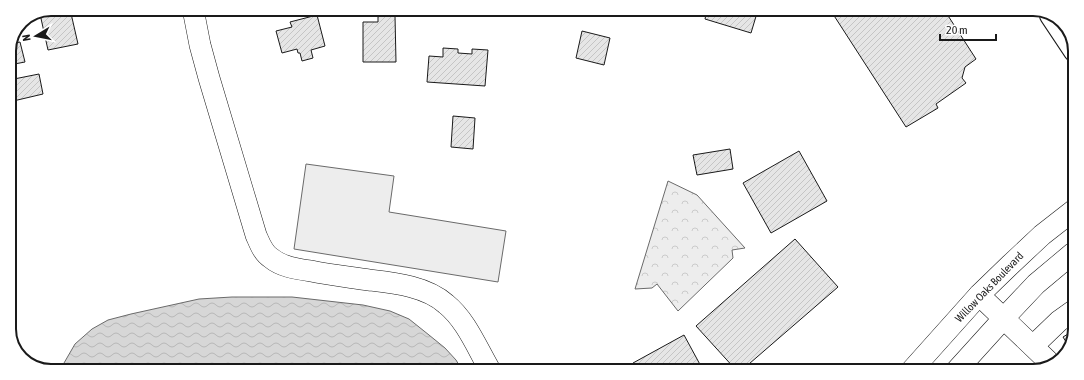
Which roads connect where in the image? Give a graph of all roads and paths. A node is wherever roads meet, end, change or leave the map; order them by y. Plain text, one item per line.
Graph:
1 (194, 16) edge
2 (1068, 215) edge
3 (1068, 259) edge
4 (979, 295) junction
5 (1068, 315) edge
6 (1004, 318) junction
7 (1033, 346) junction
8 (1047, 361) edge
9 (487, 364) edge
10 (917, 364) edge
11 (962, 364) edge

1 - 9 street
2 - 4 street, Willow Oaks Boulevard
3 - 6 street
4 - 6 street
4 - 10 street, Willow Oaks Boulevard
5 - 7 street
6 - 7 street
6 - 11 street
7 - 8 street

